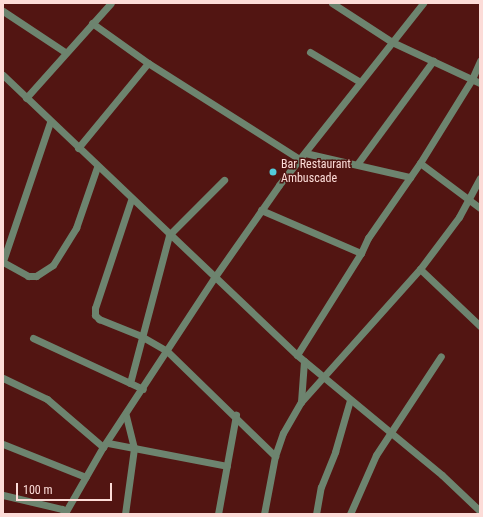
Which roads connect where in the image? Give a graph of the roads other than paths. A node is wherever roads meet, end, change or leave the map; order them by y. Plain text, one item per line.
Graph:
1 (111, 3) edge
2 (332, 3) edge
3 (423, 3) edge
4 (3, 11) edge
5 (92, 23) junction
6 (392, 42) junction
7 (65, 52) junction
8 (310, 52) dead end
9 (433, 61) junction
10 (480, 61) edge
11 (148, 63) junction
12 (3, 76) edge
13 (472, 79) junction
14 (360, 82) junction
15 (480, 83) edge
16 (26, 98) junction
17 (50, 122) junction
18 (78, 148) junction
19 (305, 153) junction
20 (299, 159) junction
21 (358, 163) junction
22 (420, 164) junction
23 (97, 167) junction
24 (410, 177) junction
25 (480, 178) edge
26 (224, 180) dead end
27 (132, 200) junction
28 (469, 201) junction
29 (480, 208) edge
30 (261, 210) junction
31 (169, 235) junction
32 (361, 253) junction
33 (3, 262) edge
34 (420, 269) junction
35 (214, 278) junction
36 (480, 326) edge
37 (142, 336) junction
38 (34, 338) dead end
39 (167, 351) junction
40 (297, 355) junction
41 (441, 356) dead end
42 (304, 361) junction
43 (3, 378) edge
44 (324, 378) junction
45 (130, 383) junction
46 (143, 389) junction
47 (350, 400) junction
48 (301, 402) junction
49 (126, 415) junction
50 (236, 415) junction
51 (390, 432) junction
52 (3, 444) edge
53 (106, 445) junction
54 (134, 448) junction
55 (275, 456) junction
56 (227, 466) junction
57 (86, 477) junction
58 (3, 495) edge
59 (480, 511) edge
60 (125, 514) edge
61 (218, 514) edge
62 (264, 514) edge
63 (316, 514) edge
64 (350, 514) edge

1 - 5 street
2 - 6 street
3 - 6 street
4 - 7 street
5 - 7 street
5 - 11 street
6 - 9 street
6 - 14 street
7 - 16 street
8 - 14 street
9 - 13 street
9 - 21 street
10 - 13 street
11 - 18 street
11 - 20 street
12 - 16 street
13 - 15 street
13 - 22 street
14 - 19 street
16 - 17 street
17 - 18 street
17 - 33 street
18 - 23 street
19 - 20 street
19 - 21 street
20 - 30 street
21 - 24 street
22 - 24 street
22 - 28 street
23 - 27 street
23 - 33 street
24 - 32 street
25 - 28 street
26 - 31 street
27 - 31 street
27 - 37 street
28 - 29 street
28 - 34 street
30 - 32 street
30 - 35 street
31 - 35 street
31 - 37 street
32 - 40 street
34 - 36 street
34 - 44 street
35 - 39 street
35 - 40 street
37 - 39 street
37 - 45 street
38 - 45 street
39 - 46 street
39 - 50 street
40 - 42 street
41 - 51 street
42 - 44 street
42 - 48 street
43 - 53 street
44 - 47 street
44 - 48 street
45 - 46 street
46 - 49 street
47 - 51 street
47 - 63 street
48 - 55 street
49 - 53 street
49 - 54 street
50 - 55 street
50 - 56 street
51 - 59 street
51 - 64 street
52 - 57 street
53 - 54 street
53 - 57 street
54 - 56 street
54 - 60 street
55 - 62 street
56 - 61 street
57 - 58 street

